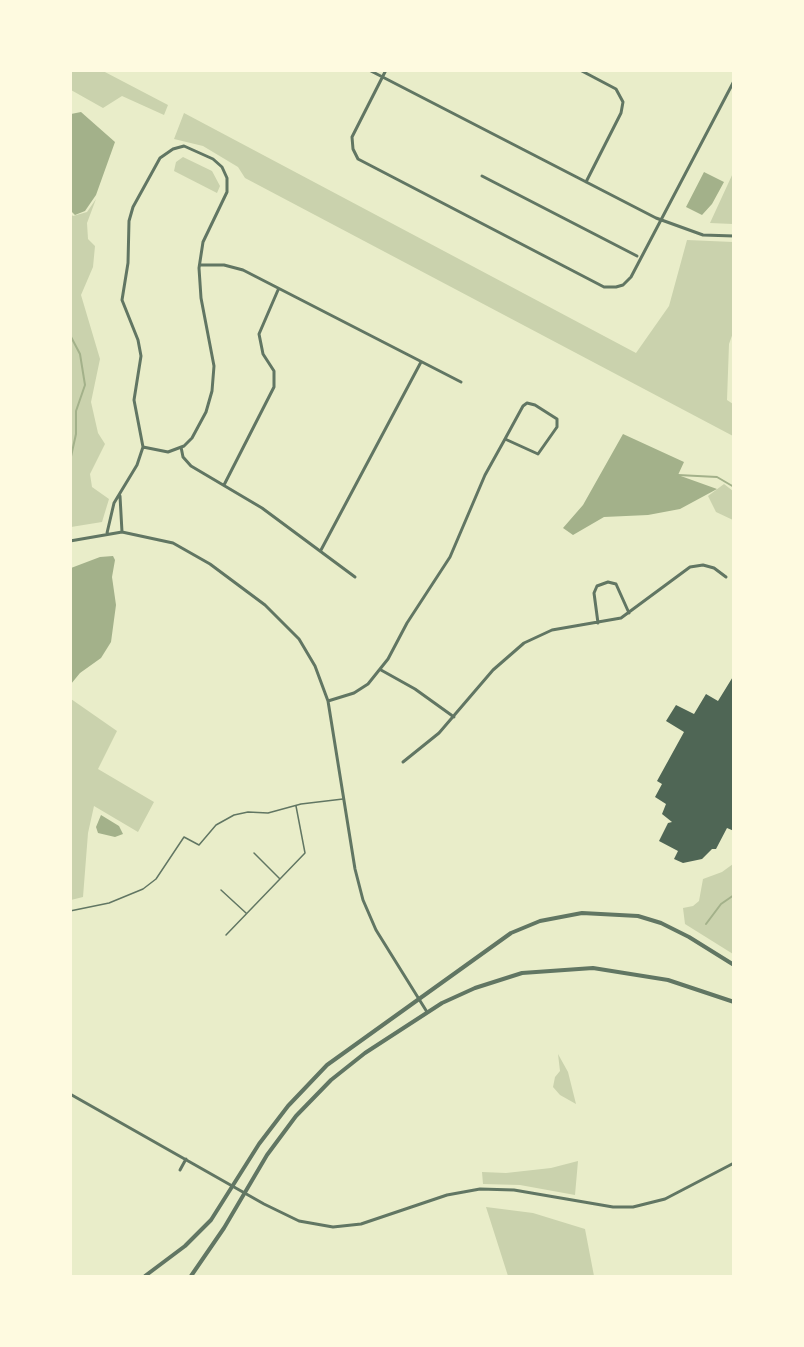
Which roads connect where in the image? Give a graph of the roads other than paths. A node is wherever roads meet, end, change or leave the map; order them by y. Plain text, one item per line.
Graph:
1 (369, 70) edge
2 (386, 70) edge
3 (580, 70) edge
4 (382, 78) junction
5 (734, 81) edge
6 (482, 176) dead end
7 (586, 182) junction
8 (661, 220) junction
9 (734, 236) edge
10 (637, 256) dead end
11 (200, 265) junction
12 (278, 290) junction
13 (421, 362) junction
14 (461, 382) dead end
15 (505, 439) junction
16 (143, 447) junction
17 (181, 447) junction
18 (224, 485) junction
19 (120, 494) junction
20 (113, 510) junction
21 (121, 510) junction
22 (122, 532) junction
23 (107, 533) junction
24 (70, 542) edge
25 (321, 550) junction
26 (355, 577) dead end
27 (726, 577) dead end
28 (629, 613) junction
29 (598, 623) junction
30 (381, 670) junction
31 (328, 701) junction
32 (454, 717) junction
33 (403, 762) dead end
34 (344, 798) junction
35 (295, 805) junction
36 (254, 853) dead end
37 (281, 879) junction
38 (221, 890) dead end
39 (70, 911) edge
40 (247, 913) junction
41 (226, 935) dead end
42 (734, 965) edge
43 (419, 997) junction
44 (734, 1002) edge
45 (427, 1012) junction
46 (70, 1094) edge
47 (186, 1159) junction
48 (734, 1163) edge
49 (180, 1170) dead end
50 (233, 1187) junction
51 (244, 1194) junction
52 (145, 1276) edge
53 (191, 1276) edge

1 - 4 street
2 - 4 street
3 - 7 street
4 - 7 street
4 - 8 street
5 - 8 street
6 - 10 street
7 - 8 street
8 - 9 street
11 - 12 street
11 - 16 street
11 - 17 street
12 - 13 street
12 - 18 street
13 - 14 street
13 - 25 street
15 - 15 street
15 - 30 street
16 - 17 street
16 - 19 street
17 - 18 street
18 - 25 street
19 - 20 street
19 - 21 street
20 - 21 street
20 - 23 street
21 - 22 street
22 - 23 street
22 - 31 street
23 - 24 street
25 - 26 street
27 - 28 street
28 - 29 street
28 - 29 street
29 - 32 street
30 - 31 street
30 - 32 street
31 - 34 street
32 - 33 street
34 - 35 lane
34 - 43 street
35 - 37 lane
35 - 39 lane
36 - 37 lane
37 - 40 lane
38 - 40 lane
40 - 41 lane
42 - 43 street
43 - 45 street
43 - 50 street
44 - 45 street
45 - 51 street
46 - 47 street
47 - 49 street
47 - 50 street
48 - 51 street
50 - 51 street
50 - 52 street
51 - 53 street

